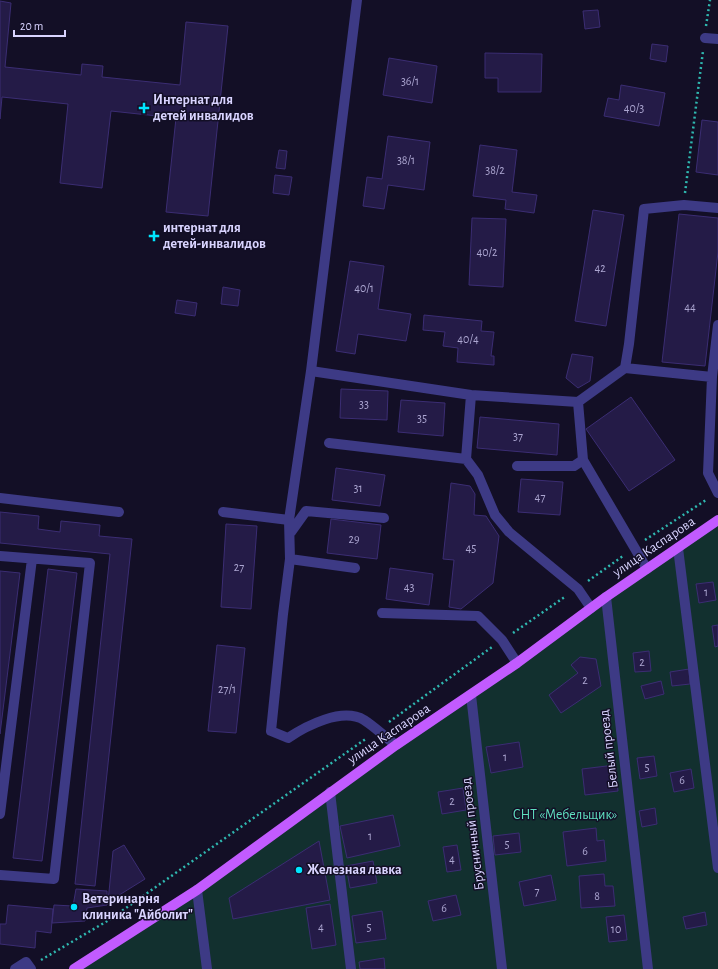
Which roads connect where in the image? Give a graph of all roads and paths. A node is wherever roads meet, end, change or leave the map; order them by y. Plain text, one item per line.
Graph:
1 (357, 0) edge
2 (710, 0) edge
3 (705, 38) junction
4 (718, 39) edge
5 (684, 205) junction
6 (718, 208) edge
7 (718, 325) edge
8 (624, 368) junction
9 (312, 371) junction
10 (712, 377) junction
11 (471, 395) junction
12 (578, 402) junction
13 (329, 443) dead end
14 (466, 459) junction
15 (583, 460) junction
16 (517, 466) dead end
17 (718, 493) edge
18 (0, 498) edge
19 (119, 512) dead end
20 (223, 512) dead end
21 (384, 518) dead end
22 (289, 520) junction
23 (718, 520) edge
24 (291, 532) junction
25 (678, 548) junction
26 (0, 556) edge
27 (290, 558) junction
28 (32, 559) junction
29 (355, 568) dead end
30 (647, 569) junction
31 (606, 597) junction
32 (591, 608) junction
33 (382, 613) dead end
34 (517, 663) junction
35 (471, 695) junction
36 (396, 745) junction
37 (330, 792) junction
38 (0, 814) edge
39 (718, 868) edge
40 (0, 874) edge
41 (197, 890) junction
42 (15, 969) edge
43 (31, 969) edge
44 (74, 969) edge
45 (207, 969) edge
46 (351, 969) edge
47 (502, 969) edge
48 (648, 969) edge

1 - 9 street
2 - 3 path
3 - 4 street
3 - 5 path
5 - 6 street
5 - 8 street
7 - 10 street
8 - 10 street
8 - 12 street
9 - 11 street
9 - 22 street
10 - 17 street
11 - 12 street
11 - 14 street
12 - 15 street
13 - 14 street
14 - 32 street
15 - 16 street
15 - 30 street
18 - 19 street
20 - 22 street
21 - 24 street
22 - 24 street
23 - 25 main road, улица Каспарова
24 - 27 street
25 - 30 main road, улица Каспарова
25 - 39 street
26 - 28 street
27 - 29 street
27 - 36 street
28 - 38 street
28 - 40 street
30 - 31 main road, улица Каспарова
31 - 32 main road, улица Каспарова
31 - 48 street, Белый проезд
32 - 34 main road, улица Каспарова
33 - 34 street
34 - 35 main road, улица Каспарова
35 - 36 main road, улица Каспарова
35 - 47 street, Брусничный проезд
36 - 37 main road, улица Каспарова
37 - 41 main road, улица Каспарова
37 - 46 street
41 - 44 main road, улица Каспарова
41 - 45 street
42 - 43 street

